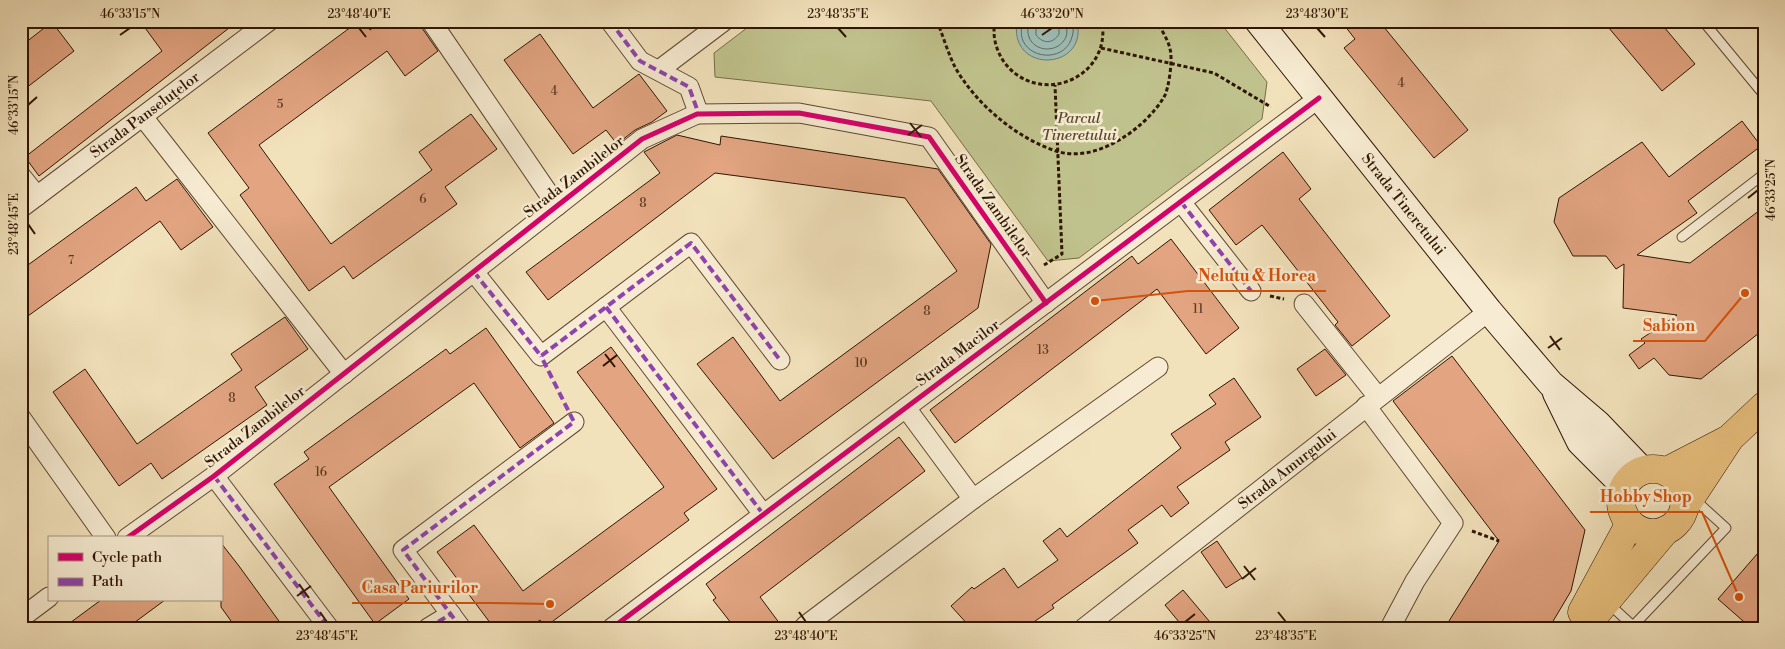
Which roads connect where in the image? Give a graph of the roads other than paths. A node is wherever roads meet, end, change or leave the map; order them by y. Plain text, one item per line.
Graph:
1 (269, 21) edge
2 (431, 21) edge
3 (610, 21) edge
4 (724, 21) edge
5 (1703, 21) edge
6 (1260, 22) edge
7 (659, 70) junction
8 (1764, 95) edge
9 (1319, 98) junction
10 (697, 114) junction
11 (143, 116) junction
12 (1764, 174) edge
13 (21, 176) edge
14 (37, 196) junction
15 (1181, 202) junction
16 (557, 206) junction
17 (21, 208) edge
18 (1682, 237) dead end
19 (474, 272) junction
20 (1251, 291) road end
21 (1046, 303) junction
22 (1304, 304) road end
23 (606, 307) junction
24 (1489, 311) junction
25 (780, 360) dead end
26 (1158, 367) dead end
27 (344, 374) junction
28 (1372, 402) junction
29 (1764, 406) edge
30 (906, 408) junction
31 (21, 418) edge
32 (574, 422) dead end
33 (1730, 438) junction
34 (214, 476) junction
35 (1644, 476) junction
36 (973, 500) junction
37 (1688, 503) junction
38 (764, 514) junction
39 (1630, 523) junction
40 (1666, 530) junction
41 (105, 536) edge
42 (130, 536) edge
43 (48, 598) edge
44 (1606, 601) junction
45 (21, 618) edge
46 (456, 621) edge
47 (805, 626) dead end
48 (329, 628) edge
49 (428, 628) edge
50 (612, 628) edge
51 (1084, 628) edge
52 (1390, 628) edge
53 (1573, 628) edge
54 (1584, 628) edge

1 - 11 street, Strada Panseluțelor
2 - 16 street
3 - 7 street
4 - 7 street
5 - 8 lane
6 - 9 street, Strada Tineretului
7 - 10 street
9 - 15 street, Strada Macilor
9 - 24 street, Strada Tineretului
10 - 16 street, Strada Zambilelor
10 - 21 street, Strada Zambilelor
11 - 14 street, Strada Panseluțelor
11 - 27 street
12 - 18 lane
13 - 14 street
14 - 17 street, Strada Panseluțelor
15 - 20 street
15 - 21 street, Strada Macilor
16 - 19 street, Strada Zambilelor
19 - 23 street
19 - 27 street, Strada Zambilelor
21 - 30 street, Strada Macilor
22 - 28 street
23 - 25 street
23 - 38 street
24 - 28 street, Strada Amurgului
24 - 35 street, Strada Tineretului
26 - 36 street
27 - 34 street, Strada Zambilelor
28 - 51 street, Strada Amurgului
28 - 52 street
29 - 33 main road
30 - 36 street
30 - 38 street, Strada Macilor
31 - 41 street
32 - 46 street
33 - 35 main road
33 - 37 main road
34 - 42 street, Strada Zambilelor
34 - 48 street
35 - 37 main road
35 - 39 main road
36 - 47 street
37 - 40 main road
37 - 44 lane
38 - 50 street, Strada Macilor
39 - 40 main road
39 - 53 main road
40 - 44 main road
43 - 45 street
44 - 54 main road
46 - 49 street

